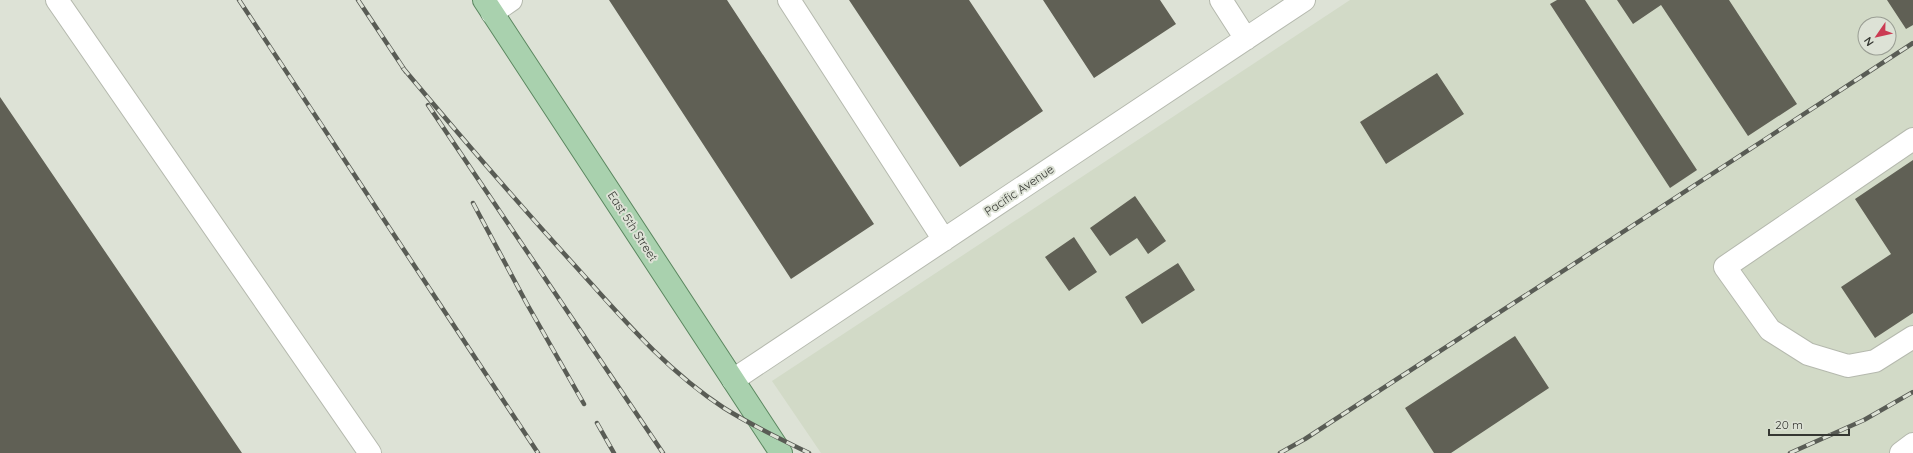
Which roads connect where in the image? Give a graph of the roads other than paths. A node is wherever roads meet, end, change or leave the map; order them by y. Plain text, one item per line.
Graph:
1 (57, 0) edge
2 (511, 0) edge
3 (789, 0) edge
4 (1221, 0) edge
5 (1304, 0) edge
6 (488, 6) edge
7 (1246, 39) junction
8 (1913, 140) edge
9 (944, 240) junction
10 (1913, 337) edge
11 (733, 380) junction
12 (1913, 444) edge
13 (370, 453) edge
14 (781, 453) edge
15 (1901, 453) edge

1 - 13 street
2 - 6 street
3 - 9 street
4 - 7 street
5 - 7 street, Pacific Avenue
6 - 11 main road, East 5th Street
7 - 9 street, Pacific Avenue
8 - 10 street
9 - 11 street, Pacific Avenue
11 - 14 main road, East 5th Street
12 - 15 street

